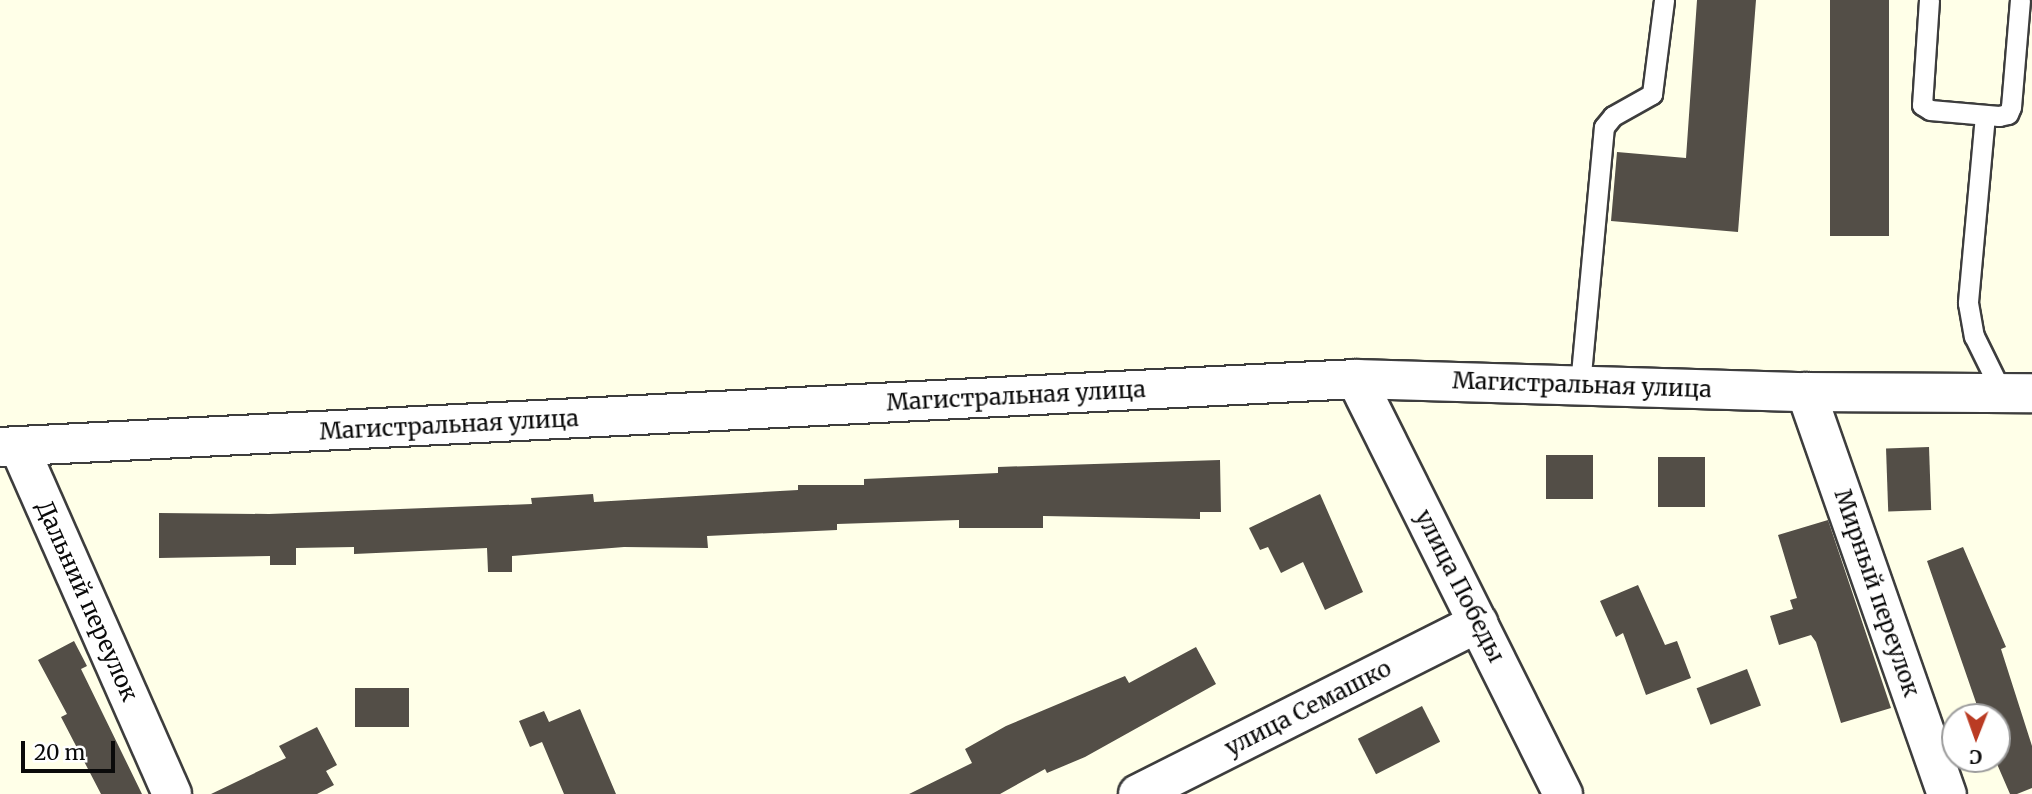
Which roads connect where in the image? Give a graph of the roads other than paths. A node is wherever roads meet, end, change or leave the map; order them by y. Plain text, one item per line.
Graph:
1 (1664, 0) edge
2 (1929, 0) edge
3 (2020, 0) edge
4 (1985, 115) junction
5 (1356, 379) junction
6 (1580, 385) junction
7 (1806, 392) junction
8 (2017, 393) edge
9 (10, 447) edge
10 (1478, 622) junction
11 (172, 794) edge
12 (1138, 794) edge
13 (1563, 794) edge
14 (1947, 794) edge

1 - 6 lane
2 - 4 lane
3 - 4 lane
4 - 8 lane
5 - 6 street, Магистральная улица
5 - 9 street, Магистральная улица
5 - 10 street, улица Победы
6 - 7 street, Магистральная улица
7 - 8 street, Магистральная улица
7 - 14 street, Мирный переулок
9 - 11 street, Дальний переулок
10 - 12 street, улица Семашко
10 - 13 street, улица Победы

